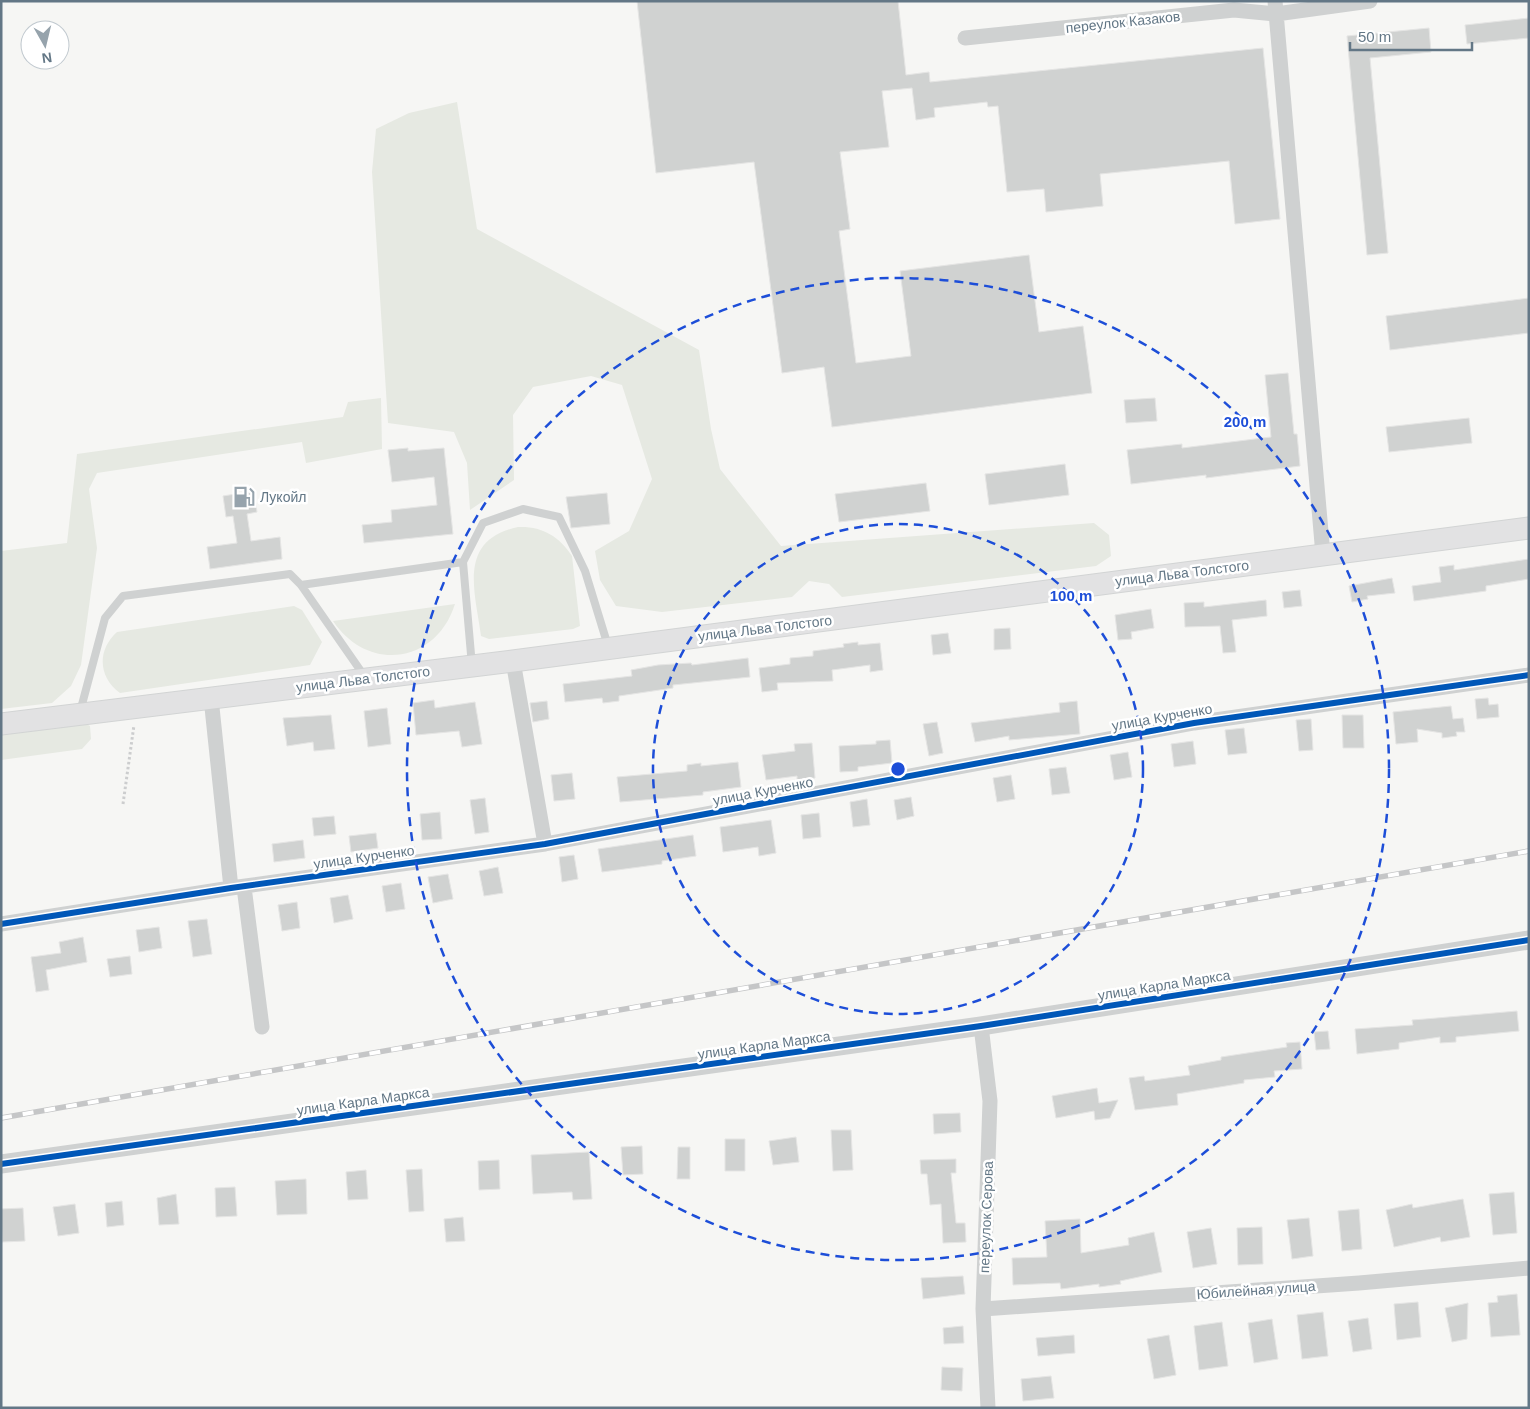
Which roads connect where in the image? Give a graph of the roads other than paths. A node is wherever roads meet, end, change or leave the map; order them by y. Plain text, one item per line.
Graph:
1 (1370, 1) edge
2 (1276, 8) edge
3 (965, 38) dead end
4 (1529, 528) edge
5 (1323, 555) junction
6 (463, 562) junction
7 (301, 585) junction
8 (608, 648) junction
9 (514, 661) junction
10 (472, 666) junction
11 (1529, 675) edge
12 (366, 679) junction
13 (211, 698) junction
14 (80, 714) junction
15 (1, 724) edge
16 (544, 844) junction
17 (238, 888) junction
18 (1, 924) edge
19 (1529, 940) edge
20 (981, 1026) junction
21 (262, 1027) dead end
22 (1, 1164) edge
23 (1529, 1268) edge
24 (983, 1310) junction
25 (988, 1408) edge

1 - 2 street, переулок Казаков
2 - 3 street, переулок Казаков
2 - 5 street
4 - 5 main road, улица Льва Толстого
5 - 8 main road, улица Льва Толстого
6 - 7 lane
6 - 8 lane
6 - 10 lane
7 - 12 lane
7 - 14 lane
8 - 9 main road, улица Льва Толстого
9 - 10 main road, улица Льва Толстого
9 - 16 street
10 - 12 main road, улица Льва Толстого
11 - 16 street, улица Курченко
12 - 13 main road, улица Льва Толстого
13 - 14 main road, улица Льва Толстого
13 - 17 street
14 - 15 main road, улица Льва Толстого
16 - 17 street, улица Курченко
17 - 18 street, улица Курченко
17 - 21 street
19 - 20 street, улица Карла Маркса
20 - 22 street, улица Карла Маркса
20 - 24 street, переулок Серова
23 - 24 street, Юбилейная улица
24 - 25 street, переулок Серова

